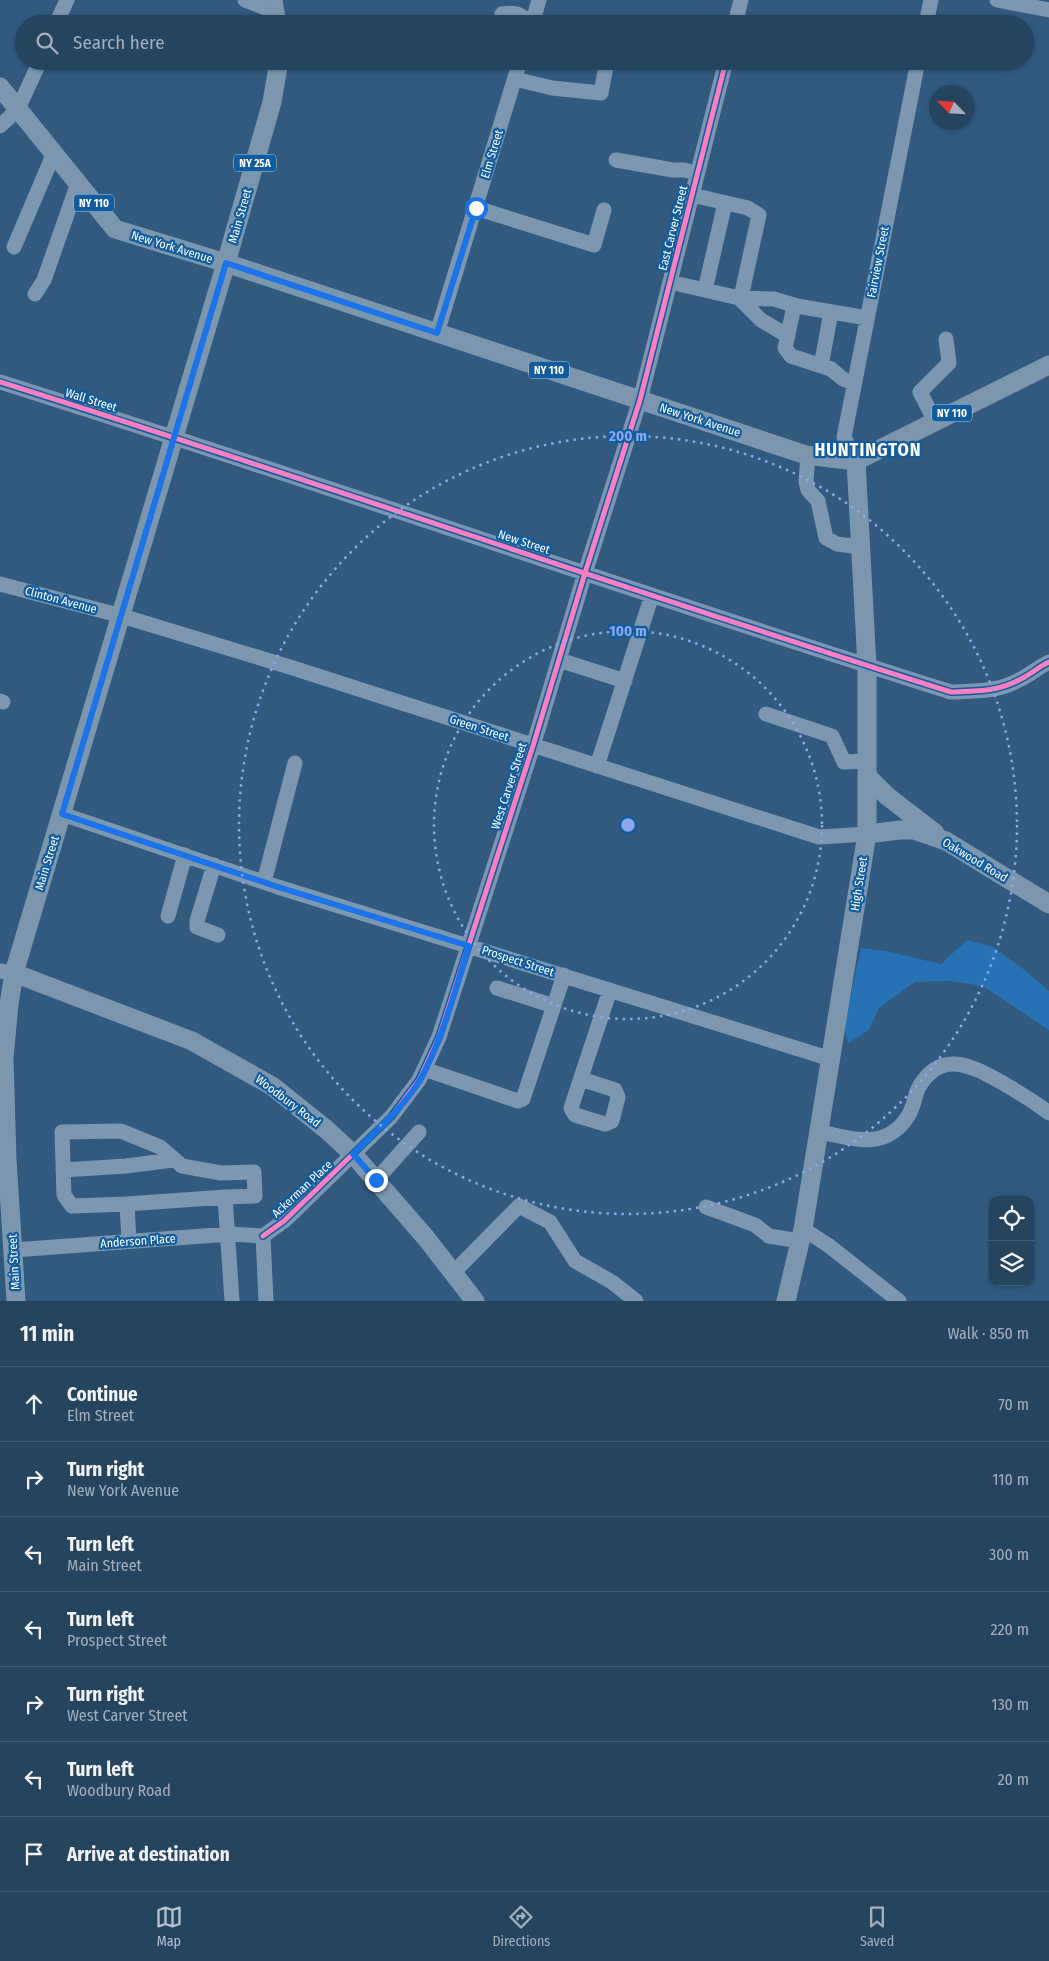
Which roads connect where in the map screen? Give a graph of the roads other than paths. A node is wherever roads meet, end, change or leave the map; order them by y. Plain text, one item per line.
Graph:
1 (67, 0) edge
2 (246, 0) edge
3 (539, 0) edge
4 (741, 0) edge
5 (931, 0) edge
6 (997, 0) edge
7 (1049, 10) edge
8 (275, 12) edge
9 (502, 14) dead end
10 (60, 15) edge
11 (522, 15) edge
12 (535, 15) edge
13 (737, 15) edge
14 (928, 15) edge
15 (36, 70) edge
16 (277, 70) edge
17 (518, 70) edge
18 (605, 70) edge
19 (724, 70) edge
20 (916, 70) edge
21 (515, 79) junction
22 (0, 87) edge
23 (18, 109) junction
24 (0, 126) edge
25 (54, 153) junction
26 (616, 160) dead end
27 (698, 173) junction
28 (78, 183) junction
29 (692, 195) junction
30 (725, 203) junction
31 (476, 208) junction
32 (604, 210) dead end
33 (14, 247) dead end
34 (226, 263) junction
35 (670, 282) junction
36 (705, 290) junction
37 (35, 294) dead end
38 (739, 298) junction
39 (797, 306) junction
40 (831, 312) junction
41 (867, 318) junction
42 (437, 333) junction
43 (788, 336) junction
44 (946, 339) dead end
45 (1049, 365) edge
46 (821, 366) junction
47 (0, 382) edge
48 (854, 383) junction
49 (640, 400) junction
50 (936, 421) junction
51 (175, 438) junction
52 (808, 455) junction
53 (856, 461) junction
54 (860, 547) junction
55 (585, 573) junction
56 (0, 584) edge
57 (652, 595) junction
58 (122, 616) junction
59 (559, 660) junction
60 (1049, 662) edge
61 (867, 666) junction
62 (624, 681) junction
63 (766, 714) dead end
64 (533, 746) junction
65 (295, 764) dead end
66 (597, 766) junction
67 (868, 770) junction
68 (62, 814) junction
69 (867, 834) junction
70 (946, 841) junction
71 (185, 855) junction
72 (214, 865) junction
73 (264, 882) junction
74 (1049, 904) edge
75 (168, 916) dead end
76 (218, 936) dead end
77 (469, 946) junction
78 (7, 972) edge
79 (564, 976) junction
80 (497, 988) dead end
81 (610, 990) junction
82 (554, 1006) junction
83 (831, 1059) junction
84 (424, 1069) junction
85 (581, 1079) dead end
86 (1049, 1113) edge
87 (419, 1132) dead end
88 (820, 1132) junction
89 (353, 1154) junction
90 (173, 1160) junction
91 (63, 1170) junction
92 (376, 1180) junction
93 (225, 1197) junction
94 (127, 1204) junction
95 (706, 1207) dead end
96 (228, 1234) junction
97 (802, 1235) junction
98 (263, 1236) junction
99 (129, 1241) junction
100 (14, 1250) junction
101 (453, 1273) junction
102 (16, 1301) edge
103 (232, 1301) edge
104 (266, 1301) edge
105 (475, 1301) edge
106 (636, 1301) edge
107 (786, 1301) edge
108 (899, 1301) edge

1 - 10 street
2 - 8 street
3 - 12 street
4 - 13 street
5 - 14 street
6 - 7 street
9 - 11 street
15 - 23 street
16 - 34 main road, Main Street / NY 25A
17 - 21 street, Elm Street
18 - 21 street
19 - 27 street, East Carver Street
20 - 41 street, Fairview Street
21 - 31 street, Elm Street
22 - 23 main road, New York Avenue / NY 110
23 - 24 street
23 - 25 main road, New York Avenue / NY 110
25 - 28 main road, New York Avenue / NY 110
25 - 33 street
26 - 27 street
27 - 29 street, East Carver Street
28 - 34 main road, New York Avenue / NY 110
28 - 37 street
29 - 30 street
29 - 35 street, East Carver Street
30 - 36 street
30 - 38 street
31 - 32 street
31 - 42 street, Elm Street
34 - 42 main road, New York Avenue / NY 110
34 - 51 main road, Main Street / NY 25A
35 - 36 street
35 - 49 street, East Carver Street
36 - 38 street
38 - 39 street
38 - 43 street
39 - 40 street
39 - 43 street
40 - 41 street
40 - 46 street
41 - 48 street, Fairview Street
42 - 49 main road, New York Avenue / NY 110
43 - 46 street
44 - 50 street
45 - 50 main road, NY 110
46 - 48 street
47 - 51 street, Wall Street
48 - 53 street, Fairview Street
49 - 52 main road, New York Avenue / NY 110
49 - 55 street, West Carver Street
50 - 53 main road, NY 110
51 - 55 street, New Street
51 - 58 main road, Main Street / NY 25A
52 - 53 main road, New York Avenue / NY 110
52 - 54 street
53 - 54 main road, High Street
54 - 61 main road, High Street
55 - 57 street, New Street
55 - 59 street, West Carver Street
56 - 58 street, Clinton Avenue
57 - 61 street, New Street
57 - 62 street
58 - 64 street, Green Street
58 - 68 main road, Main Street / NY 25A
59 - 62 street
59 - 64 street, West Carver Street
60 - 61 street, New Street
61 - 67 main road, High Street
62 - 66 street
63 - 67 street
64 - 66 street, Green Street
64 - 77 street, West Carver Street
65 - 73 street
66 - 69 street, Green Street
67 - 69 main road, High Street
67 - 70 main road
68 - 71 street, Prospect Street
68 - 78 main road, Main Street / NY 25A
69 - 70 main road, Oakwood Road
69 - 83 main road, High Street
70 - 74 main road, Oakwood Road
71 - 72 street, Prospect Street
71 - 75 street
72 - 73 street, Prospect Street
72 - 76 street
73 - 77 street, Prospect Street
77 - 79 street, Prospect Street
77 - 84 street, West Carver Street
78 - 89 main road, Woodbury Road
78 - 100 main road, Main Street / NY 25A
79 - 81 street, Prospect Street
79 - 82 street
80 - 82 street
81 - 83 street, Prospect Street
81 - 85 street
82 - 84 street
83 - 88 main road, High Street
84 - 89 street, West Carver Street
86 - 88 street
87 - 92 street
88 - 97 main road, High Street
89 - 92 main road, Woodbury Road
89 - 98 street, Ackerman Place
90 - 91 street
90 - 91 street
90 - 93 street
91 - 94 street
92 - 101 main road, Woodbury Road
93 - 94 street
93 - 96 street
94 - 99 street
95 - 97 street
96 - 98 street, Anderson Place
96 - 99 street, Anderson Place
96 - 103 street
97 - 107 main road, High Street
97 - 108 street
98 - 104 street
99 - 100 street, Anderson Place
100 - 102 main road, Main Street / NY 25A
101 - 105 main road, Woodbury Road
101 - 106 street

